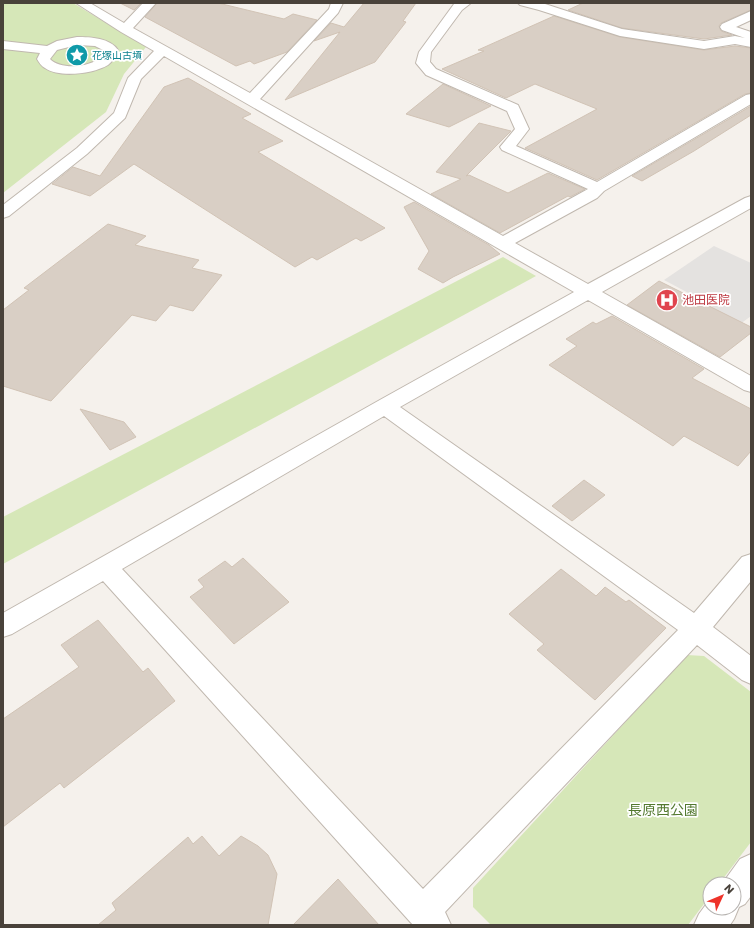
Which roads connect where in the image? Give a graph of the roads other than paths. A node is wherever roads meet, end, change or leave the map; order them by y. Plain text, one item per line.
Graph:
1 (82, 3) edge
2 (150, 3) edge
3 (337, 3) edge
4 (465, 3) edge
5 (524, 3) edge
6 (751, 15) edge
7 (125, 29) junction
8 (751, 36) edge
9 (751, 43) edge
10 (3, 45) edge
11 (49, 50) junction
12 (162, 50) junction
13 (100, 64) junction
14 (115, 65) dead end
15 (130, 66) dead end
16 (146, 67) junction
17 (751, 98) edge
18 (252, 100) junction
19 (598, 188) junction
20 (750, 203) edge
21 (3, 213) edge
22 (502, 243) junction
23 (588, 292) junction
24 (751, 385) edge
25 (385, 406) junction
26 (751, 564) edge
27 (105, 567) junction
28 (3, 626) edge
29 (696, 629) junction
30 (751, 672) edge
31 (751, 870) edge
32 (742, 882) edge
33 (717, 916) edge
34 (429, 919) edge
35 (710, 925) edge

1 - 7 street
2 - 7 street
3 - 18 street
4 - 19 street
5 - 9 street
6 - 8 street
7 - 12 street
10 - 11 street
11 - 13 street
11 - 13 street
12 - 16 street
12 - 18 street
13 - 14 street
15 - 16 street
16 - 21 street
17 - 19 street
18 - 22 street
19 - 22 street
20 - 23 street
22 - 23 street
23 - 24 street
23 - 25 street
25 - 27 street
25 - 29 street
26 - 29 street
27 - 28 street
27 - 34 street
29 - 30 street
29 - 34 street
31 - 32 street
33 - 35 street

